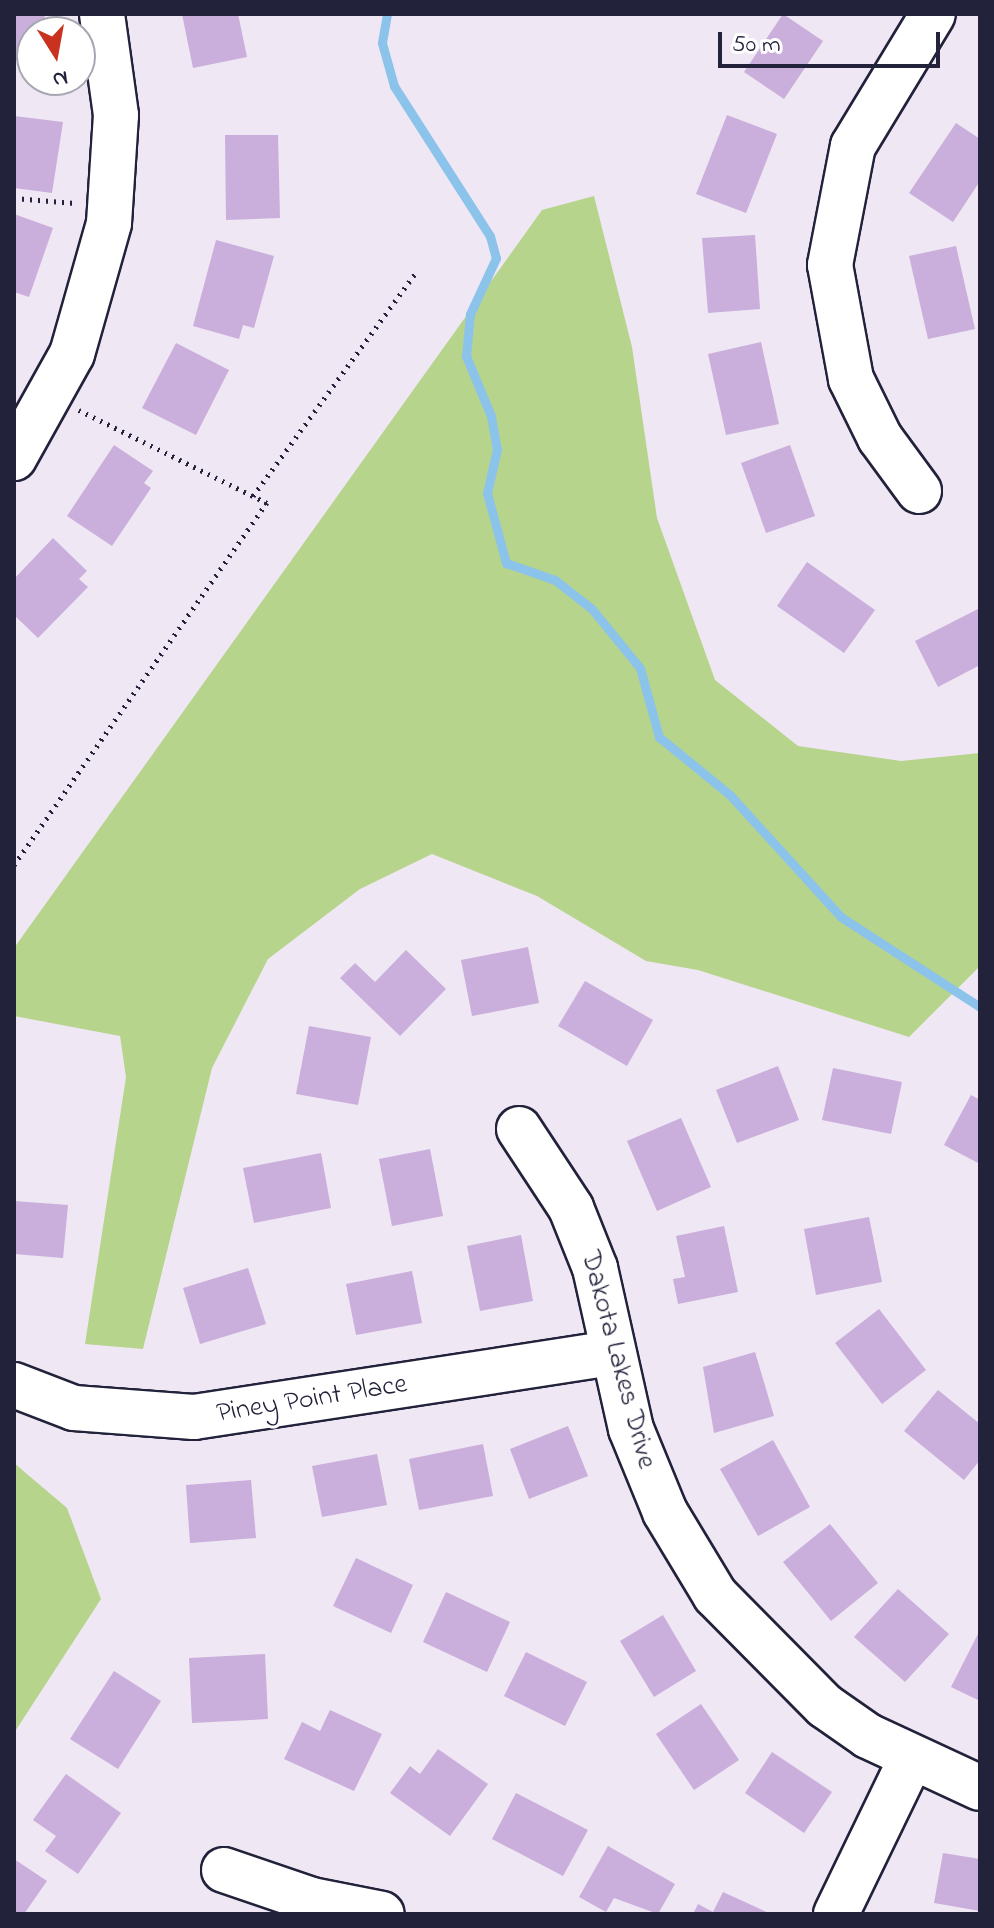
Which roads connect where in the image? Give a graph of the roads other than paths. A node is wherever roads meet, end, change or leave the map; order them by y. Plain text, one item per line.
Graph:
1 (102, 14) edge
2 (933, 14) edge
3 (14, 458) edge
4 (919, 491) dead end
5 (519, 1129) dead end
6 (613, 1353) junction
7 (14, 1385) edge
8 (912, 1757) junction
9 (980, 1788) edge
10 (224, 1870) dead end
11 (382, 1914) edge
12 (836, 1914) edge

1 - 3 street
2 - 4 street
5 - 6 street, Dakota Lakes Drive
6 - 7 street, Piney Point Place
6 - 8 street, Dakota Lakes Drive
8 - 9 street, Dakota Lakes Drive
8 - 12 street
10 - 11 street

